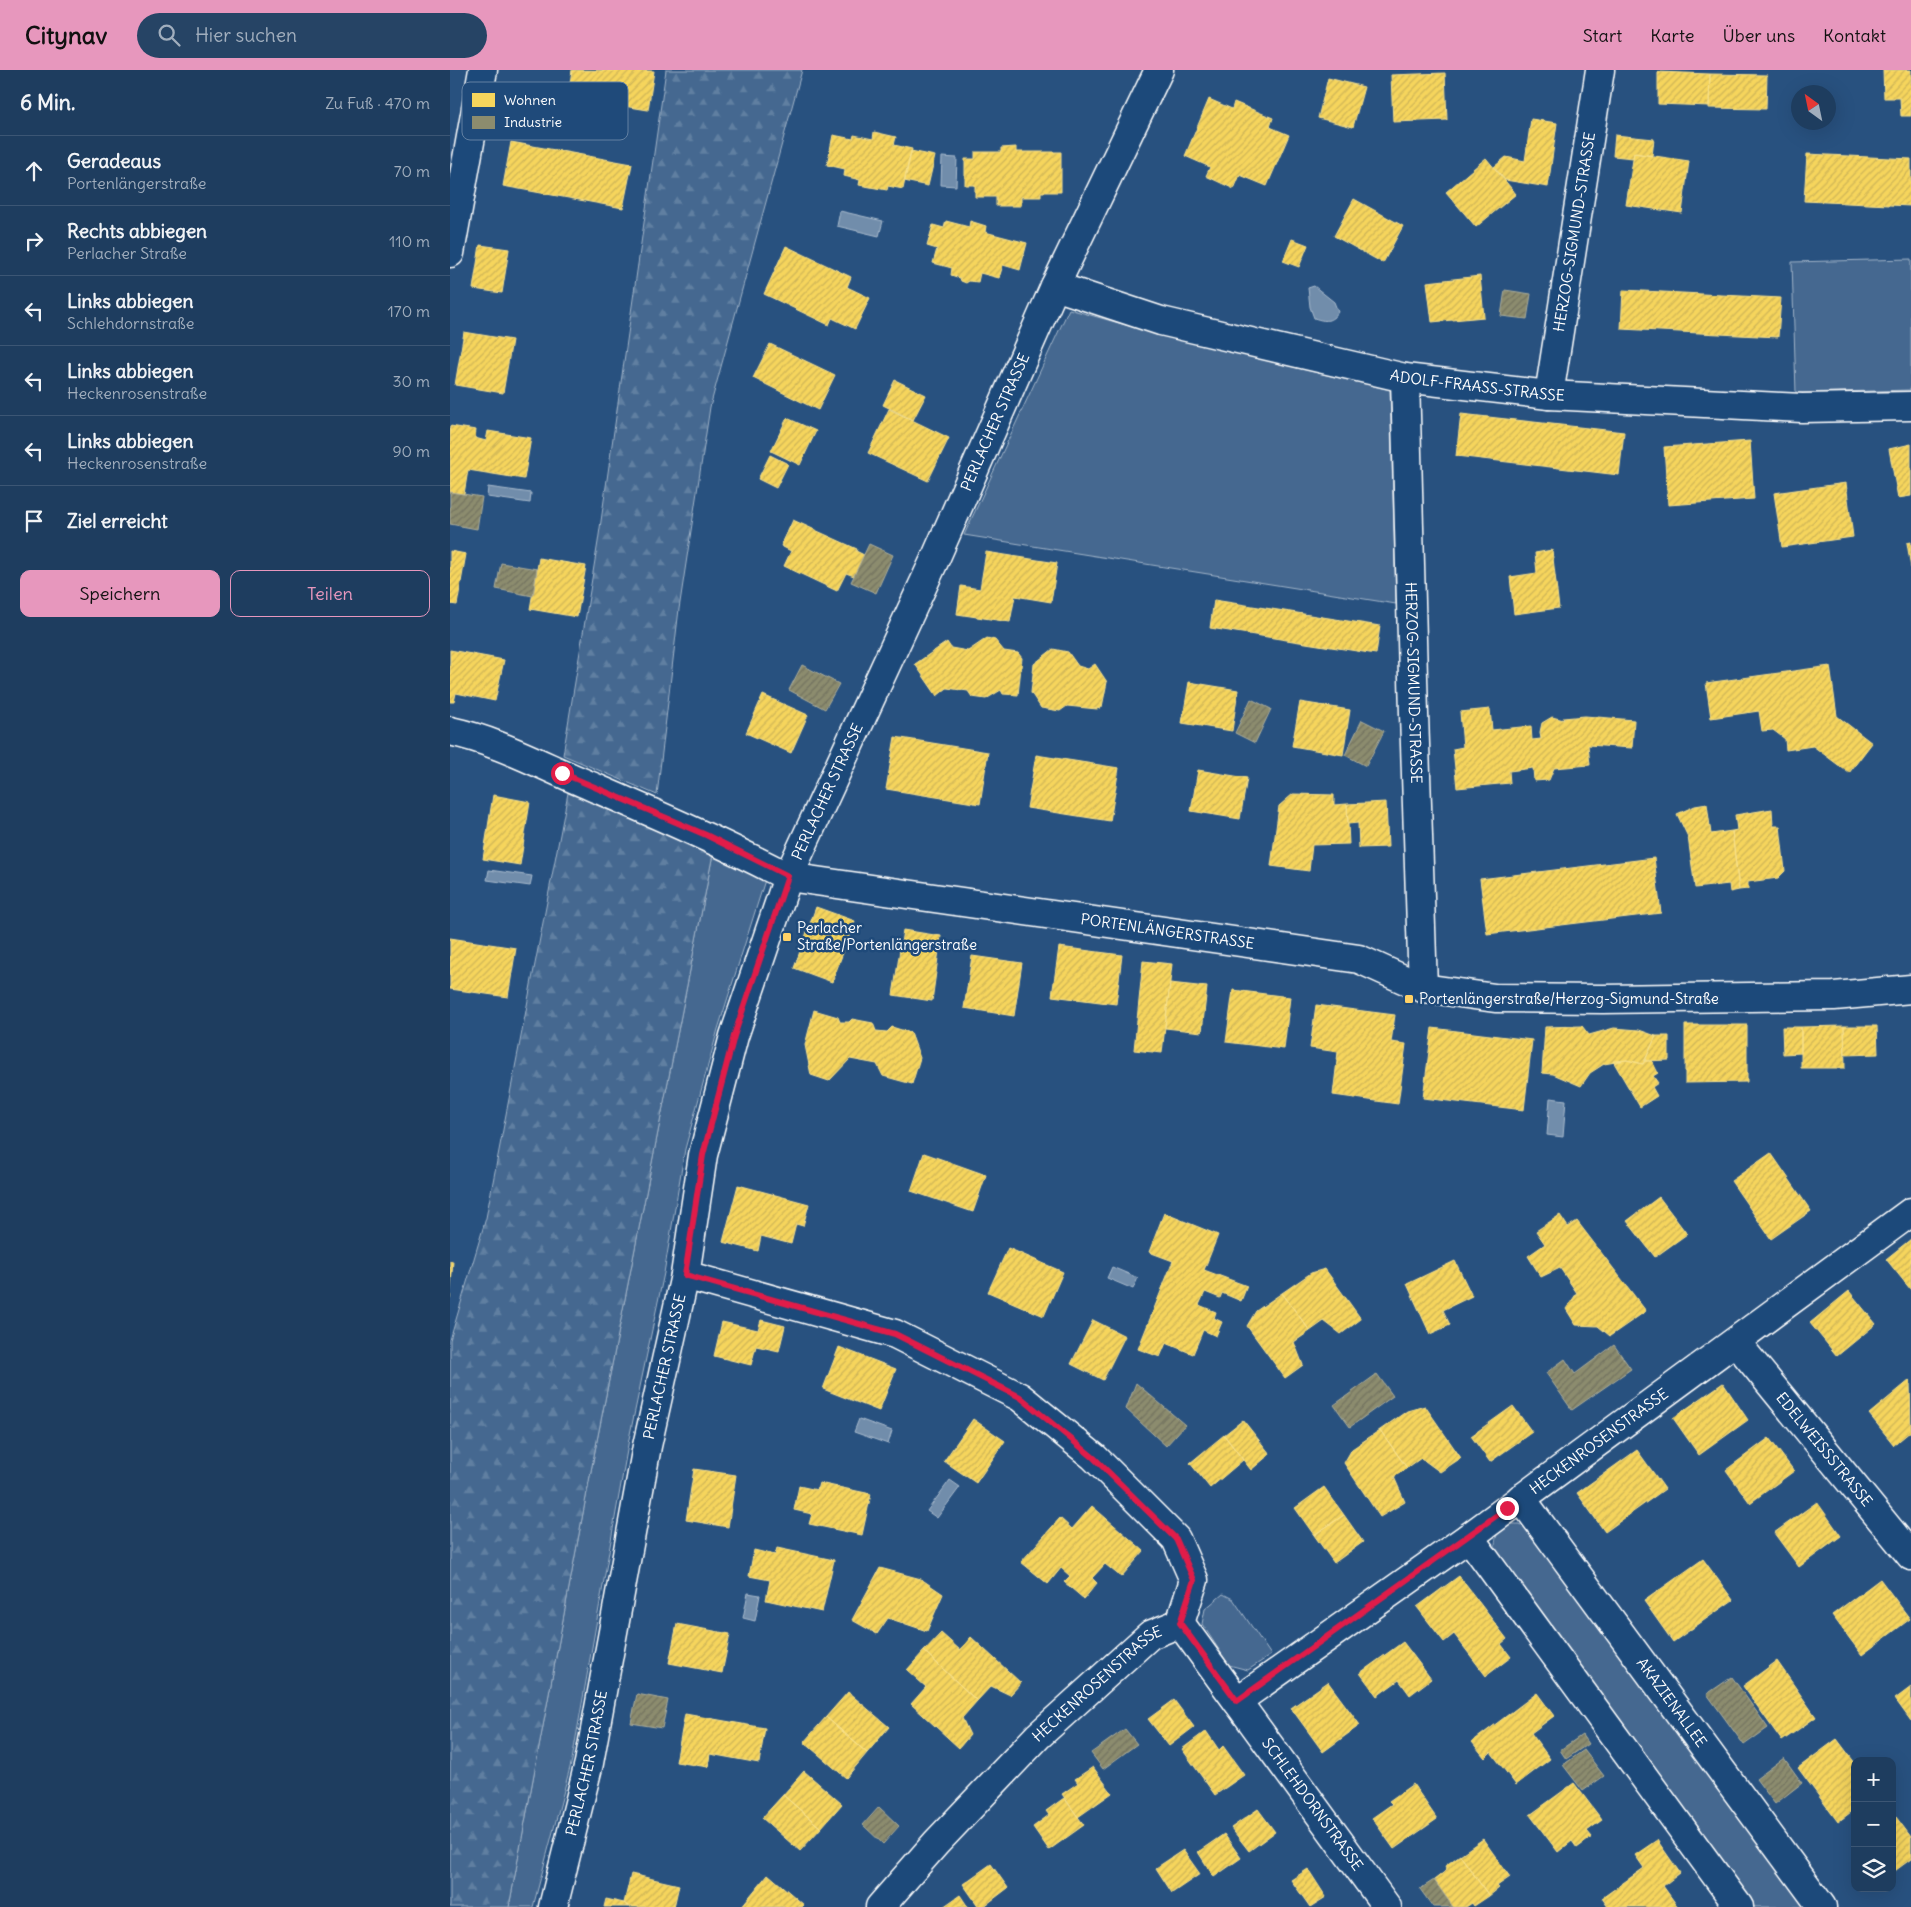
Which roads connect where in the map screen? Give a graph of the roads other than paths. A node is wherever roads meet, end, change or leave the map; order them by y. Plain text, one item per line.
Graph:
1 (1158, 70) edge
2 (1600, 70) edge
3 (470, 140) edge
4 (450, 253) edge
5 (1055, 286) junction
6 (1405, 378) junction
7 (1549, 395) junction
8 (1911, 406) edge
9 (450, 731) edge
10 (788, 876) junction
11 (1423, 988) junction
12 (1911, 989) edge
13 (1911, 1212) edge
14 (685, 1275) junction
15 (1736, 1342) junction
16 (1521, 1498) junction
17 (1468, 1537) junction
18 (1911, 1556) edge
19 (1180, 1623) junction
20 (1237, 1701) junction
21 (553, 1907) edge
22 (880, 1907) edge
23 (1387, 1907) edge
24 (1739, 1907) edge
25 (1822, 1907) edge

1 - 5 street, PERLACHER STRASSE
2 - 7 street, HERZOG-SIGMUND-STRASSE
3 - 4 street
5 - 6 street, ADOLF-FRAASS-STRASSE
5 - 10 street, PERLACHER STRASSE
6 - 7 street, ADOLF-FRAASS-STRASSE
6 - 11 street, HERZOG-SIGMUND-STRASSE
7 - 8 street, ADOLF-FRAASS-STRASSE
9 - 10 street, PORTENLÄNGERSTRASSE
10 - 11 street, PORTENLÄNGERSTRASSE
10 - 14 street, PERLACHER STRASSE
11 - 12 street, PORTENLÄNGERSTRASSE
13 - 15 street, HECKENROSENSTRASSE
14 - 19 street
14 - 21 street, PERLACHER STRASSE
15 - 16 street, HECKENROSENSTRASSE
15 - 18 street, EDELWEISSSTRASSE
16 - 17 street, HECKENROSENSTRASSE
16 - 25 street, AKAZIENALLEE
17 - 20 street, HECKENROSENSTRASSE
17 - 24 street
19 - 20 street, HECKENROSENSTRASSE
19 - 22 street, HECKENROSENSTRASSE
20 - 23 street, SCHLEHDORNSTRASSE

